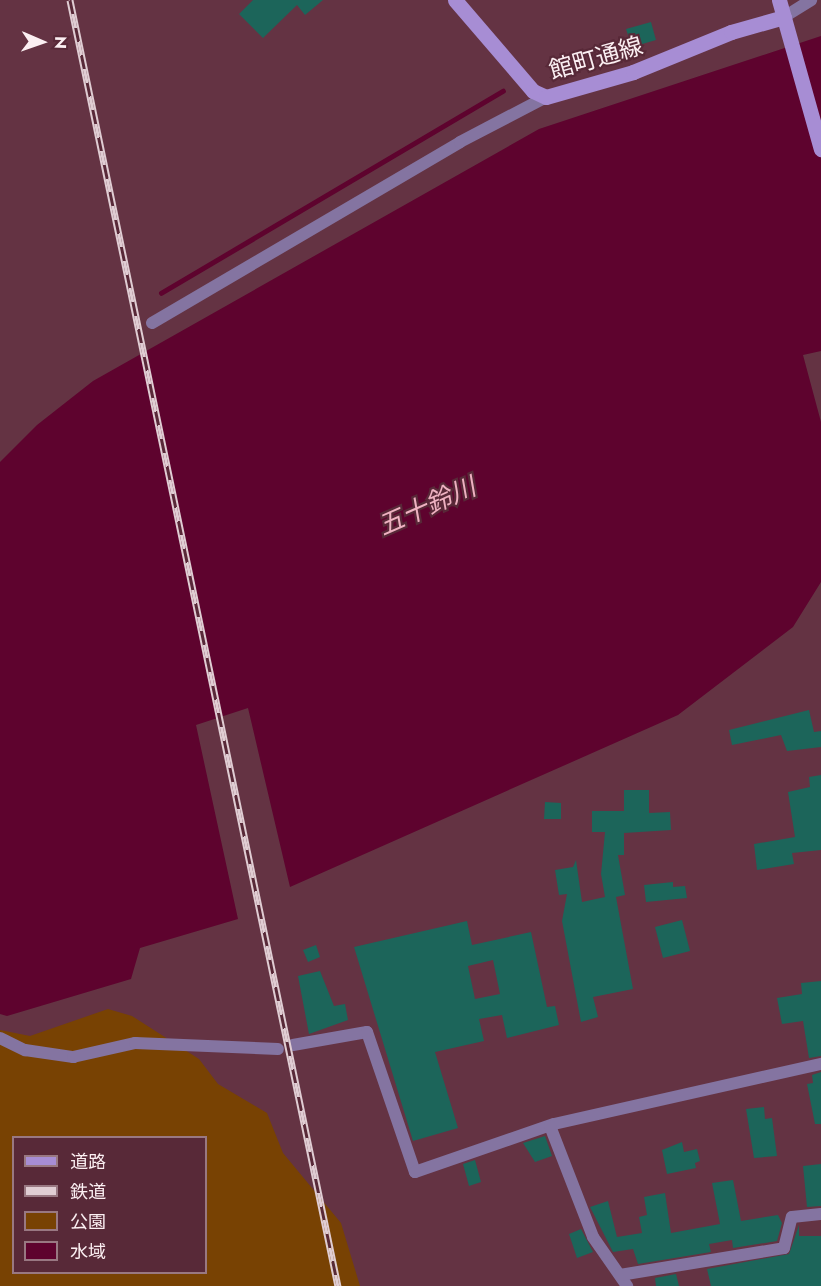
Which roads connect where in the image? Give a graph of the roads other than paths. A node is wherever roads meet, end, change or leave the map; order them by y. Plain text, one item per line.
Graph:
1 (455, 0) edge
2 (779, 0) edge
3 (821, 3) edge
4 (807, 4) edge
5 (784, 16) junction
6 (546, 97) junction
7 (821, 148) edge
8 (152, 322) dead end
9 (0, 1038) edge
10 (293, 1045) dead end
11 (278, 1049) dead end
12 (821, 1064) edge
13 (550, 1126) junction
14 (821, 1214) edge
15 (620, 1275) junction
16 (627, 1286) edge

1 - 6 main road, 館町通線
2 - 5 main road
3 - 4 street
4 - 5 street
5 - 6 main road, 館町通線
5 - 7 main road
6 - 8 street
9 - 11 street
10 - 13 street
12 - 13 street
13 - 15 street
14 - 15 street
15 - 16 street

